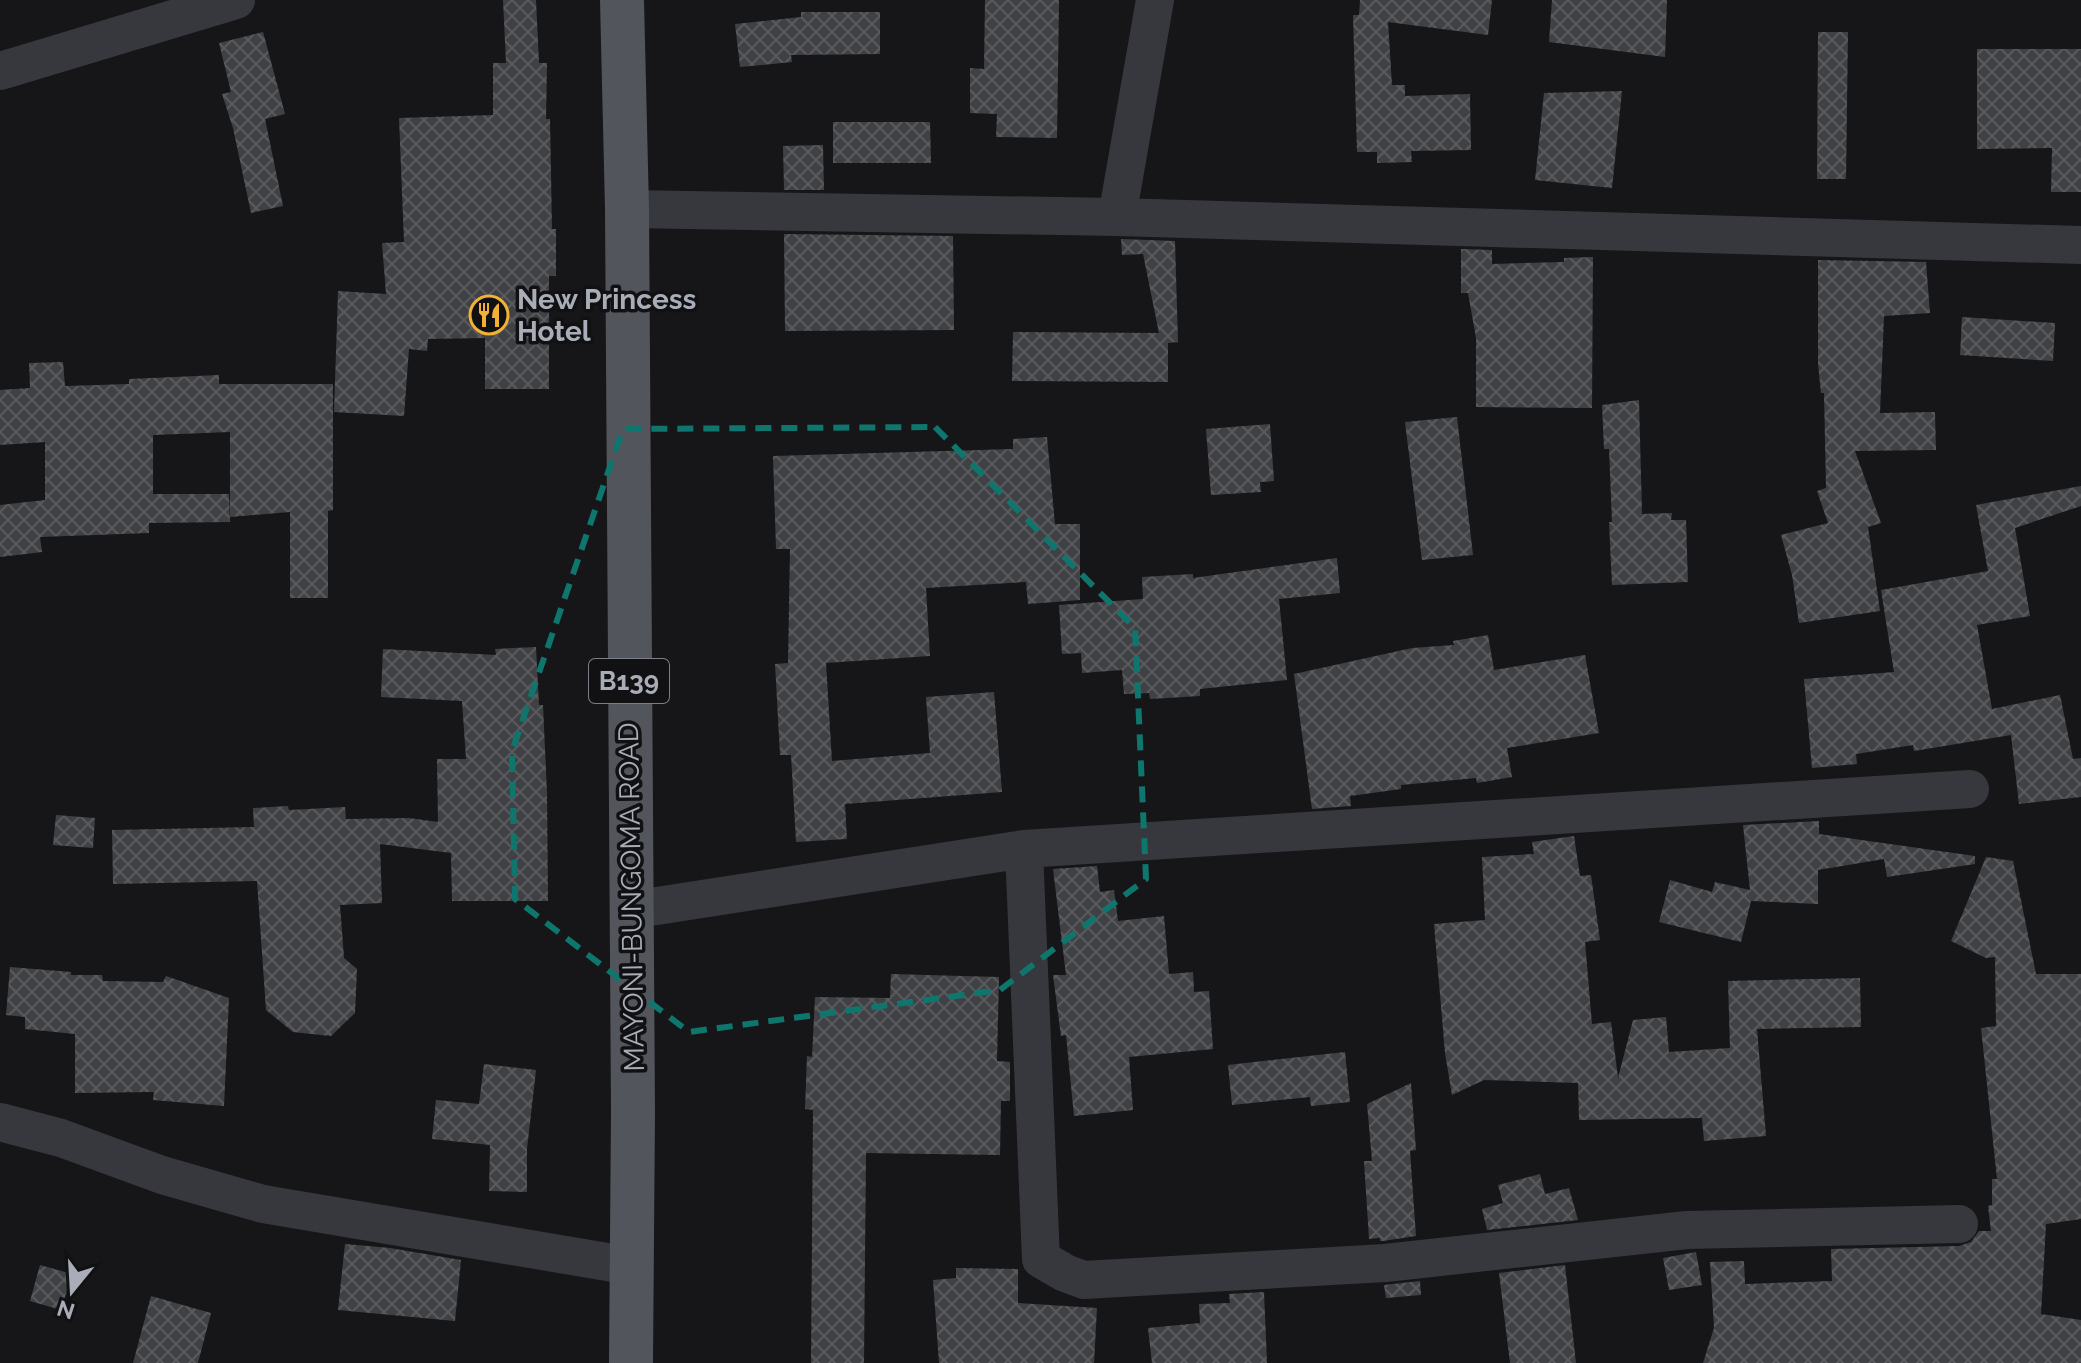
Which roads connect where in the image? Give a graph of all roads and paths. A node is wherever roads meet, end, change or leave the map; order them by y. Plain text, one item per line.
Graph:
1 (236, 0) edge
2 (622, 0) edge
3 (1155, 0) edge
4 (0, 71) edge
5 (627, 209) junction
6 (1117, 217) junction
7 (2081, 245) edge
8 (1970, 789) dead end
9 (1024, 849) junction
10 (631, 910) junction
11 (0, 1122) edge
12 (1959, 1224) dead end
13 (631, 1266) junction
14 (631, 1363) edge

1 - 4 street
2 - 5 main road, MAYONI-BUNGOMA ROAD / B139
3 - 6 street
5 - 6 street
5 - 10 main road, MAYONI-BUNGOMA ROAD / B139
6 - 7 street
8 - 9 street
9 - 10 street
9 - 12 street
10 - 13 main road, MAYONI-BUNGOMA ROAD / B139
11 - 13 street
13 - 14 main road, MAYONI-BUNGOMA ROAD / B139

